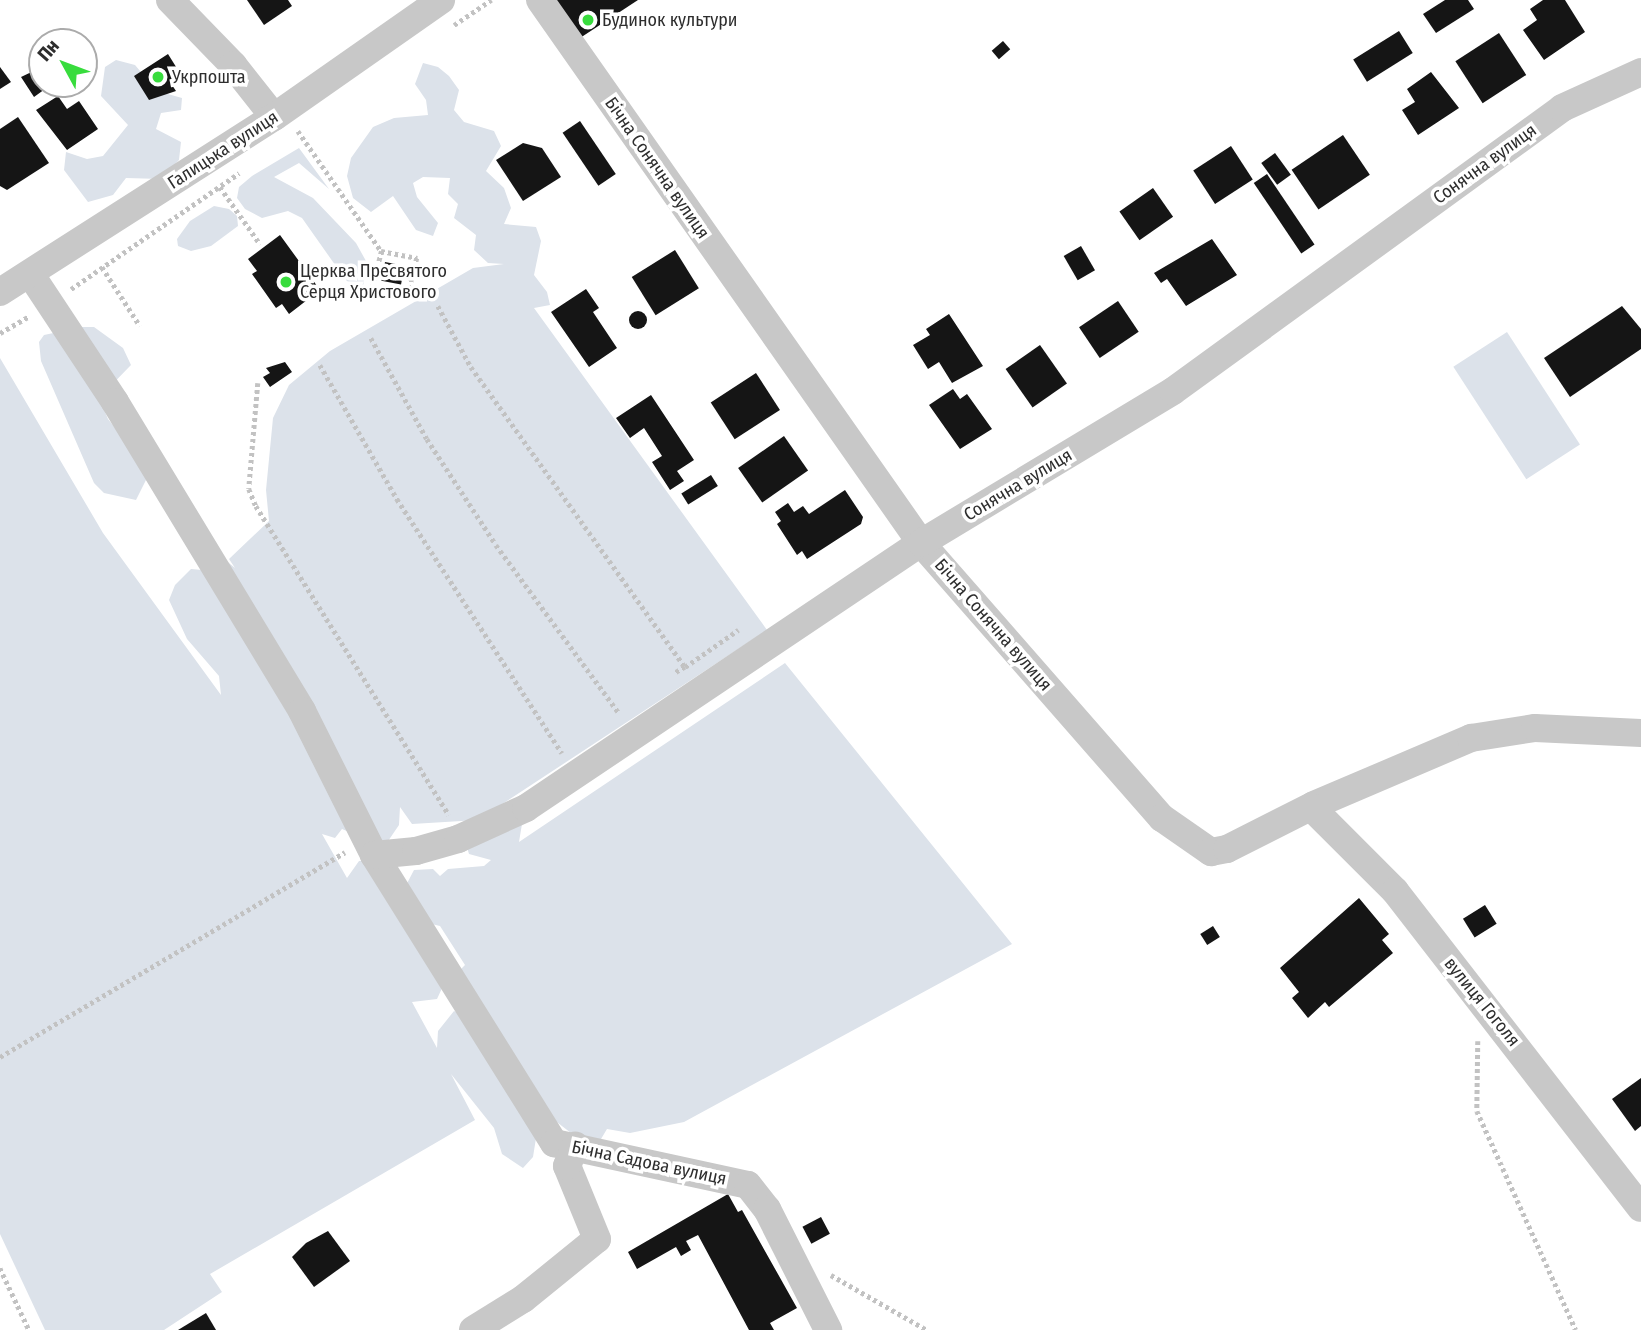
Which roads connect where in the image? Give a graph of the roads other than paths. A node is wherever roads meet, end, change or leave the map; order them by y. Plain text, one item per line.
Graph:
1 (170, 0) edge
2 (441, 0) edge
3 (540, 0) edge
4 (1641, 72) edge
5 (286, 124) junction
6 (31, 275) junction
7 (0, 292) edge
8 (921, 543) junction
9 (1641, 733) edge
10 (1311, 807) junction
11 (370, 847) junction
12 (575, 1146) junction
13 (1641, 1208) edge
14 (473, 1330) edge
15 (828, 1330) edge

1 - 5 street
2 - 5 street, Галицька вулиця
3 - 8 street, Бічна Сонячна вулиця
4 - 8 street, Сонячна вулиця
5 - 6 street, Галицька вулиця
6 - 7 street, Галицька вулиця
6 - 11 street, Бічна Садова вулиця
8 - 10 street, Бічна Сонячна вулиця
8 - 11 street, Сонячна вулиця
9 - 10 street, Бічна Сонячна вулиця
10 - 13 street, вулиця Гоголя
11 - 12 street, Бічна Садова вулиця
12 - 14 street
12 - 15 street, Бічна Садова вулиця

